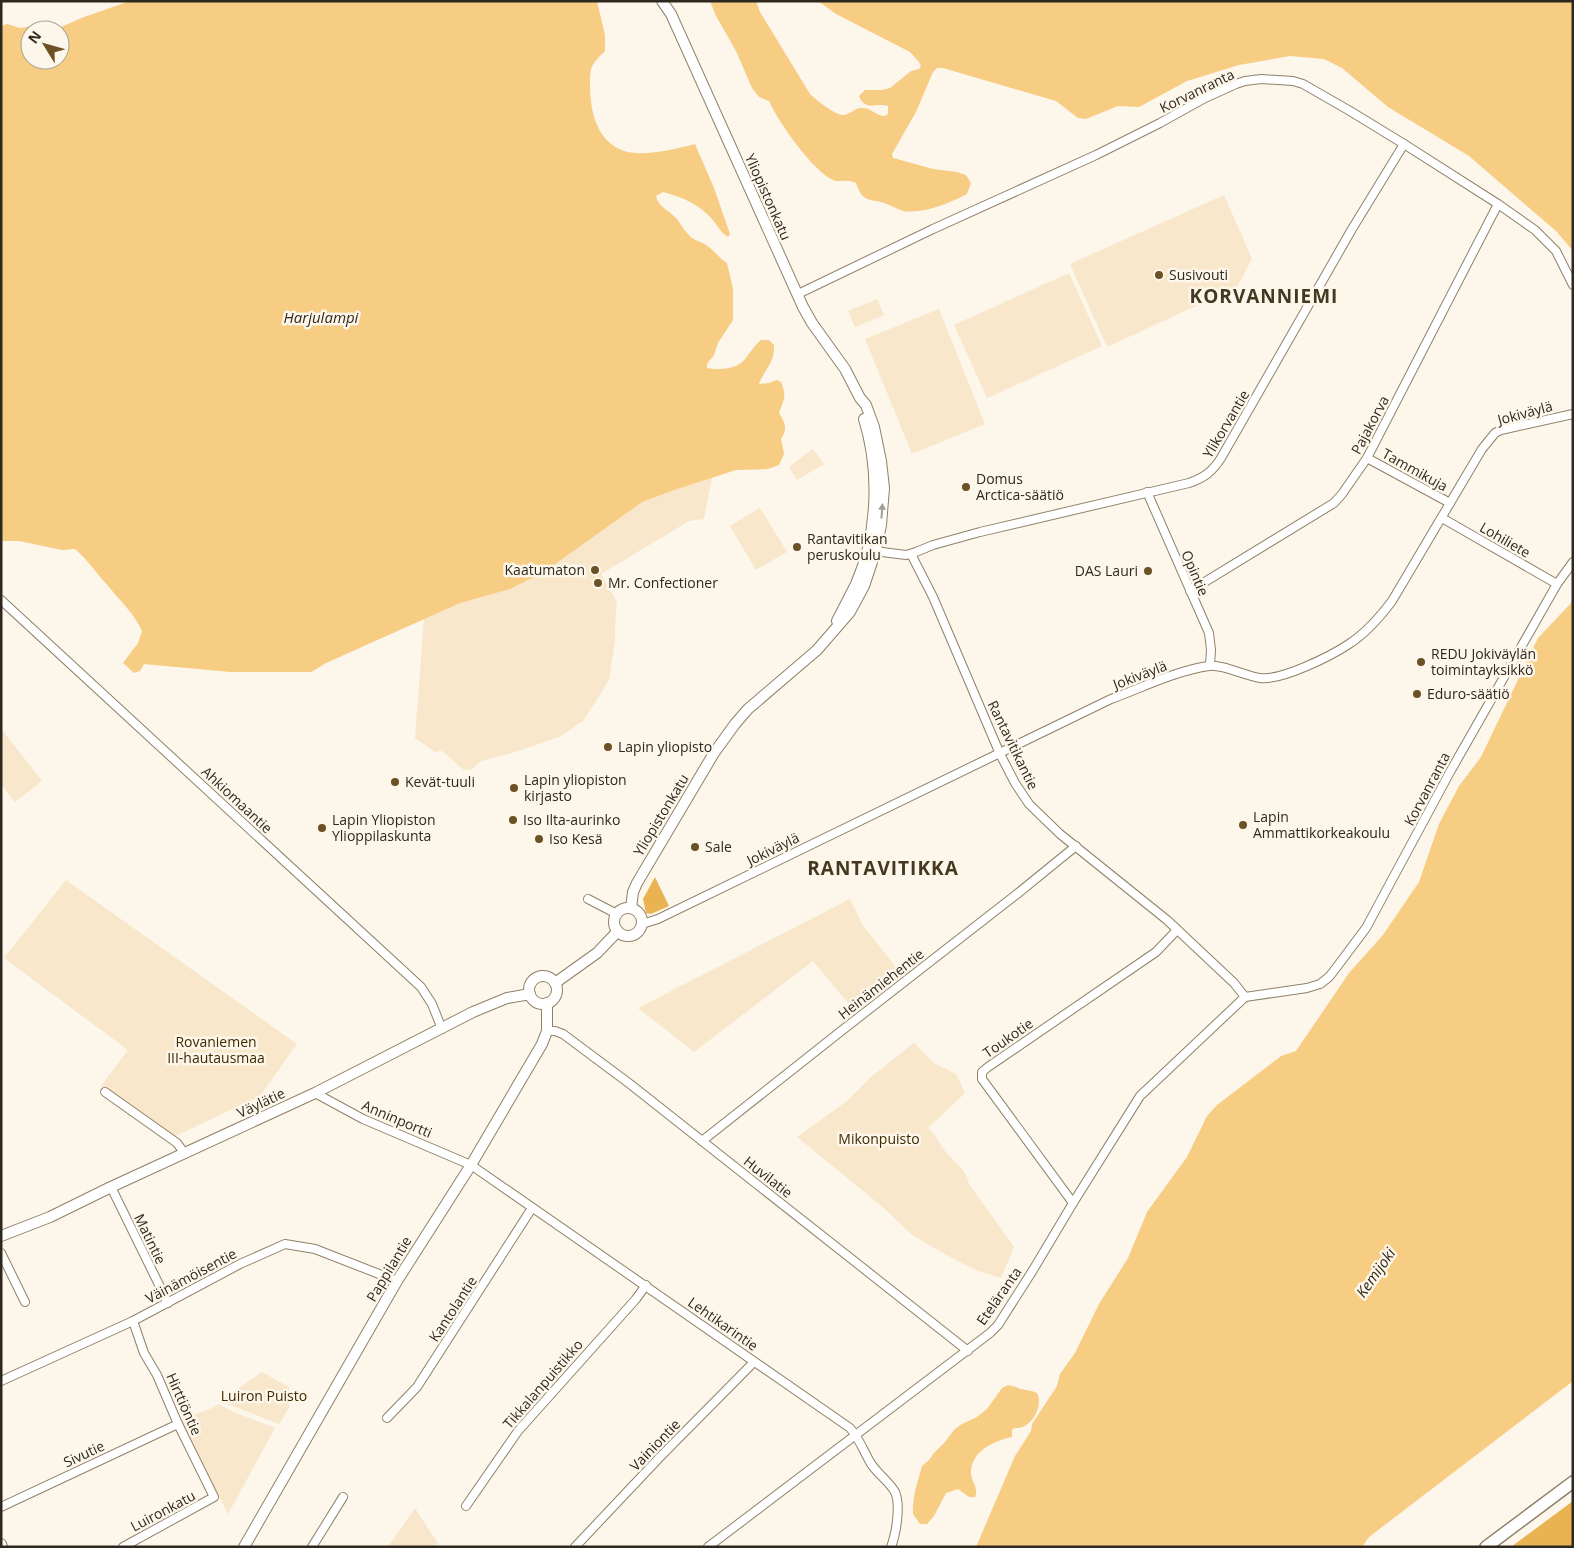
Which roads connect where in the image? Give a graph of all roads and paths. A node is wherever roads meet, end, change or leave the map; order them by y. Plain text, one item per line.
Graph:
1 (662, 1) edge
2 (1404, 144) junction
3 (1498, 204) junction
4 (1573, 285) edge
5 (798, 294) junction
6 (1573, 414) edge
7 (1367, 458) junction
8 (1147, 492) junction
9 (1450, 504) junction
10 (1442, 518) junction
11 (872, 549) junction
12 (911, 554) junction
13 (1573, 562) edge
14 (1557, 584) junction
15 (1190, 591) junction
16 (1, 600) edge
17 (1210, 665) junction
18 (1000, 754) junction
19 (1076, 846) junction
20 (588, 900) dead end
21 (631, 908) junction
22 (617, 914) junction
23 (642, 924) junction
24 (1178, 930) junction
25 (618, 931) junction
26 (555, 983) junction
27 (530, 994) junction
28 (1245, 997) junction
29 (547, 1003) junction
30 (442, 1029) junction
31 (547, 1031) junction
32 (105, 1092) dead end
33 (315, 1093) junction
34 (702, 1141) junction
35 (185, 1154) junction
36 (471, 1165) junction
37 (111, 1187) junction
38 (1073, 1203) junction
39 (532, 1208) junction
40 (1, 1236) edge
41 (1, 1253) edge
42 (397, 1281) junction
43 (646, 1285) junction
44 (25, 1302) dead end
45 (168, 1303) junction
46 (133, 1321) junction
47 (968, 1351) junction
48 (754, 1362) junction
49 (1, 1381) edge
50 (387, 1418) dead end
51 (178, 1424) junction
52 (856, 1434) junction
53 (1573, 1482) edge
54 (214, 1497) joint
55 (343, 1497) dead end
56 (466, 1506) dead end
57 (1, 1507) edge
58 (123, 1547) edge
59 (244, 1547) edge
60 (312, 1547) edge
61 (575, 1547) edge
62 (708, 1547) edge
63 (891, 1547) edge
64 (1486, 1547) edge

1 - 5 street, Yliopistonkatu
2 - 3 street, Korvanranta
2 - 5 street, Korvanranta
2 - 8 street, Ylikorvantie
3 - 4 street, Korvanranta
3 - 7 street, Pajakorva
5 - 11 street, Yliopistonkatu
6 - 9 street, Jokiväylä
7 - 9 street, Tammikuja
7 - 15 street, Pajakorva
8 - 12 street, Ylikorvantie
8 - 15 street, Opintie
9 - 10 street, Jokiväylä
10 - 14 street, Lohiliete
10 - 17 street, Jokiväylä
11 - 12 street
11 - 21 street, Yliopistonkatu
12 - 18 street, Rantavitikantie
13 - 14 street, Korvanranta
14 - 28 street, Korvanranta
15 - 17 street, Opintie
16 - 30 street, Ahkiomaantie
17 - 18 street, Jokiväylä
18 - 19 street, Rantavitikantie
18 - 23 street, Jokiväylä
19 - 24 street, Rantavitikantie
19 - 34 street, Heinämiehentie
20 - 22 street
21 - 22 street
21 - 23 street
22 - 25 street
23 - 25 street
24 - 28 street, Rantavitikantie
24 - 38 street, Toukotie
25 - 26 street
26 - 27 street
26 - 29 street
27 - 29 street
27 - 30 street, Väylätie
28 - 38 street, Eteläranta
29 - 31 street, Pappilantie
30 - 33 street, Väylätie
31 - 34 street, Huvilatie
31 - 36 street, Pappilantie
32 - 35 street
33 - 35 street, Väylätie
33 - 36 street, Anninportti
34 - 47 street, Huvilatie
35 - 37 street, Väylätie
36 - 39 street, Lehtikarintie
36 - 42 street, Pappilantie
37 - 40 street, Väylätie
37 - 45 street, Matintie
38 - 47 street, Eteläranta
39 - 43 street, Lehtikarintie
39 - 50 street, Kantolantie
41 - 44 street
42 - 45 street, Väinämöisentie
42 - 59 street, Pappilantie
43 - 48 street, Lehtikarintie
43 - 56 street, Tikkalanpuistikko
45 - 46 street, Väinämöisentie
46 - 49 street, Väinämöisentie
46 - 51 street, Hirttiöntie
47 - 52 street, Eteläranta
48 - 52 street, Lehtikarintie
48 - 61 street, Vainiontie
51 - 54 street, Hirttiöntie
51 - 57 street, Sivutie
52 - 62 street, Eteläranta
52 - 63 street, Lehtikarintie
53 - 64 main road
54 - 58 street, Luironkatu
55 - 60 street

